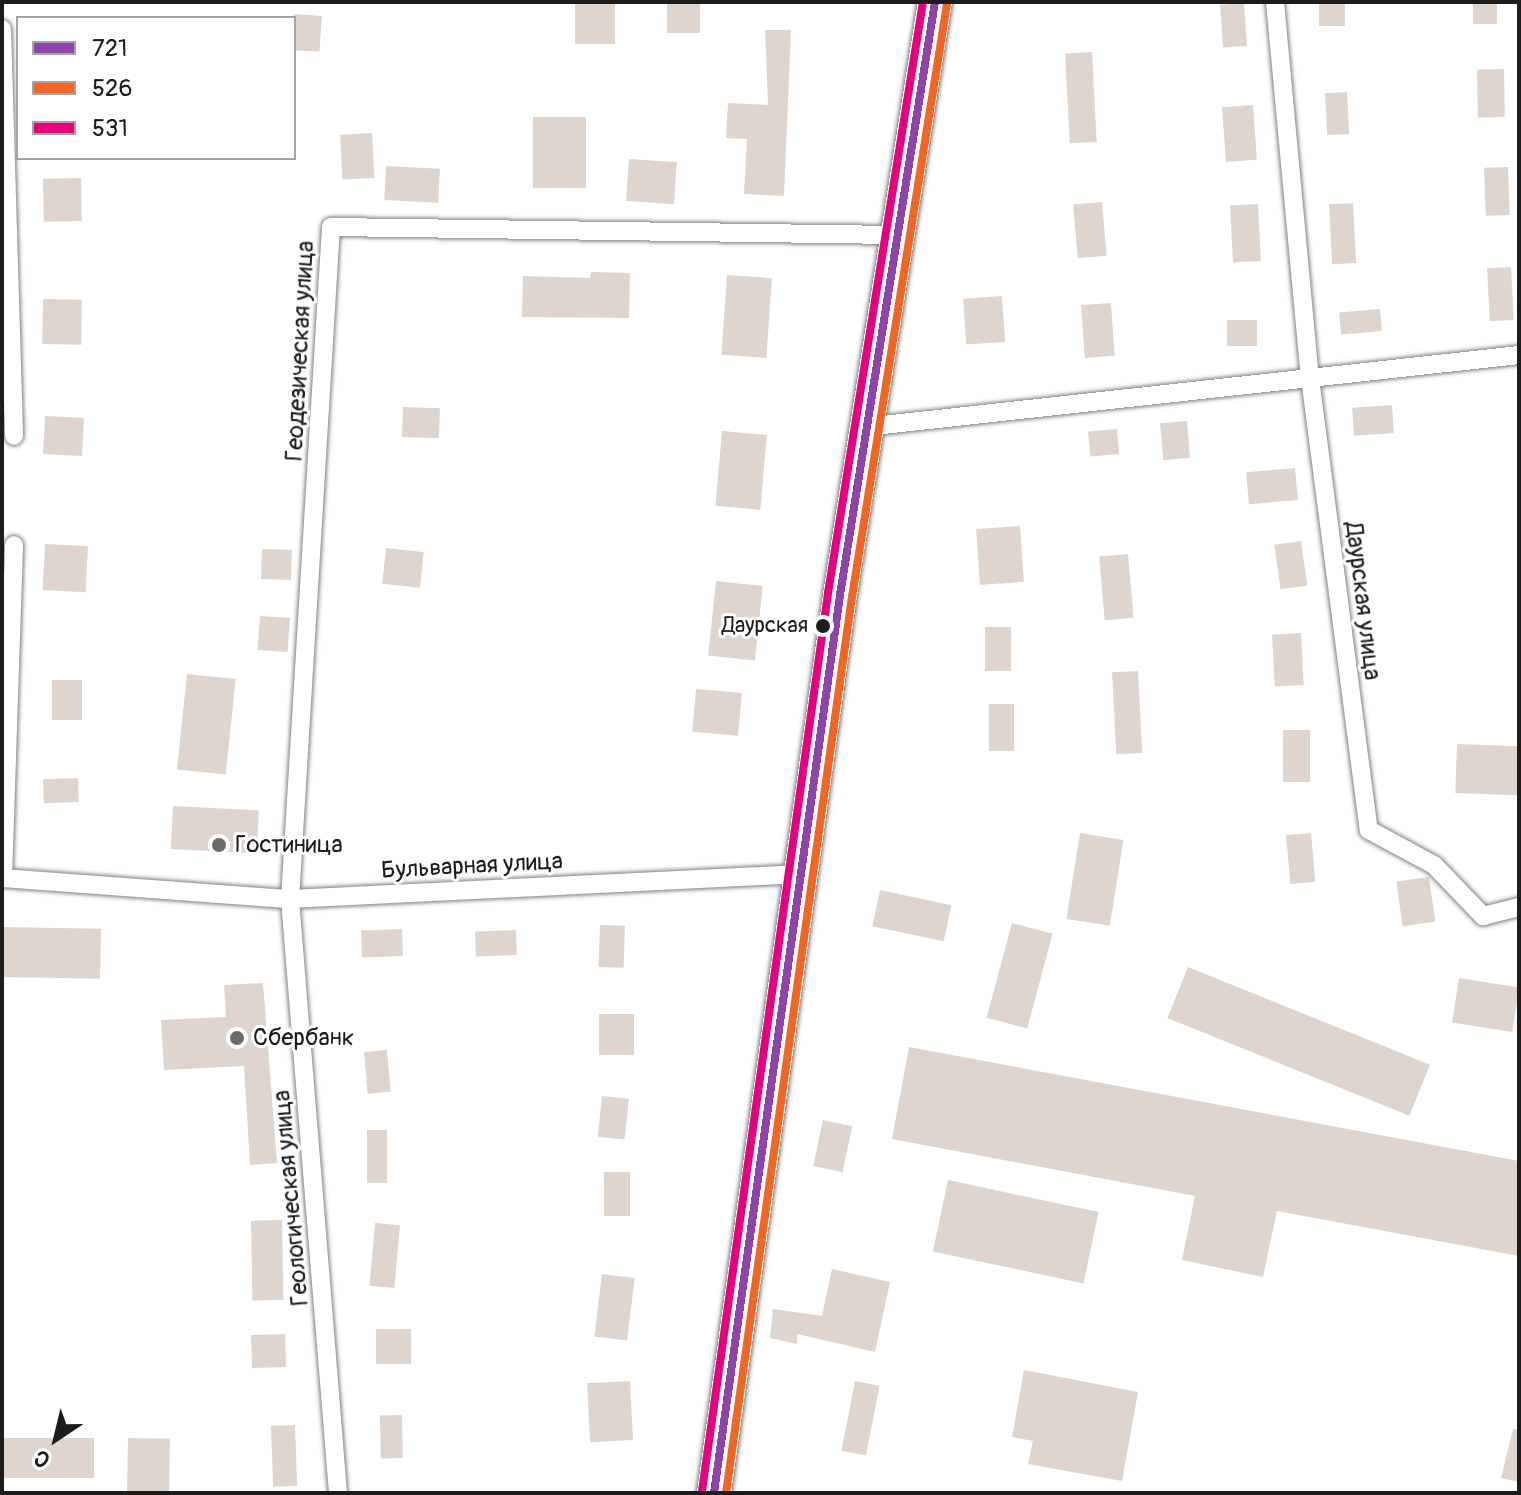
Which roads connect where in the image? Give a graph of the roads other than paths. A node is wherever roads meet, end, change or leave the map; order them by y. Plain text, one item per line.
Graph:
1 (935, 2) edge
2 (1275, 2) edge
3 (2, 29) edge
4 (3, 189) edge
5 (896, 235) junction
6 (1519, 355) edge
7 (1310, 378) junction
8 (865, 427) junction
9 (14, 436) dead end
10 (14, 545) dead end
11 (801, 874) junction
12 (2, 878) edge
13 (290, 899) junction
14 (1519, 907) edge
15 (338, 1493) edge
16 (714, 1493) edge

1 - 5 highway
2 - 7 street, Даурская улица
3 - 4 street
4 - 9 street
5 - 8 highway
5 - 13 street, Геодезическая улица
6 - 7 street
7 - 8 street
7 - 14 street, Даурская улица
8 - 11 highway
10 - 12 street
11 - 13 street, Бульварная улица
11 - 16 highway
12 - 13 street, Бульварная улица
13 - 15 street, Геологическая улица

